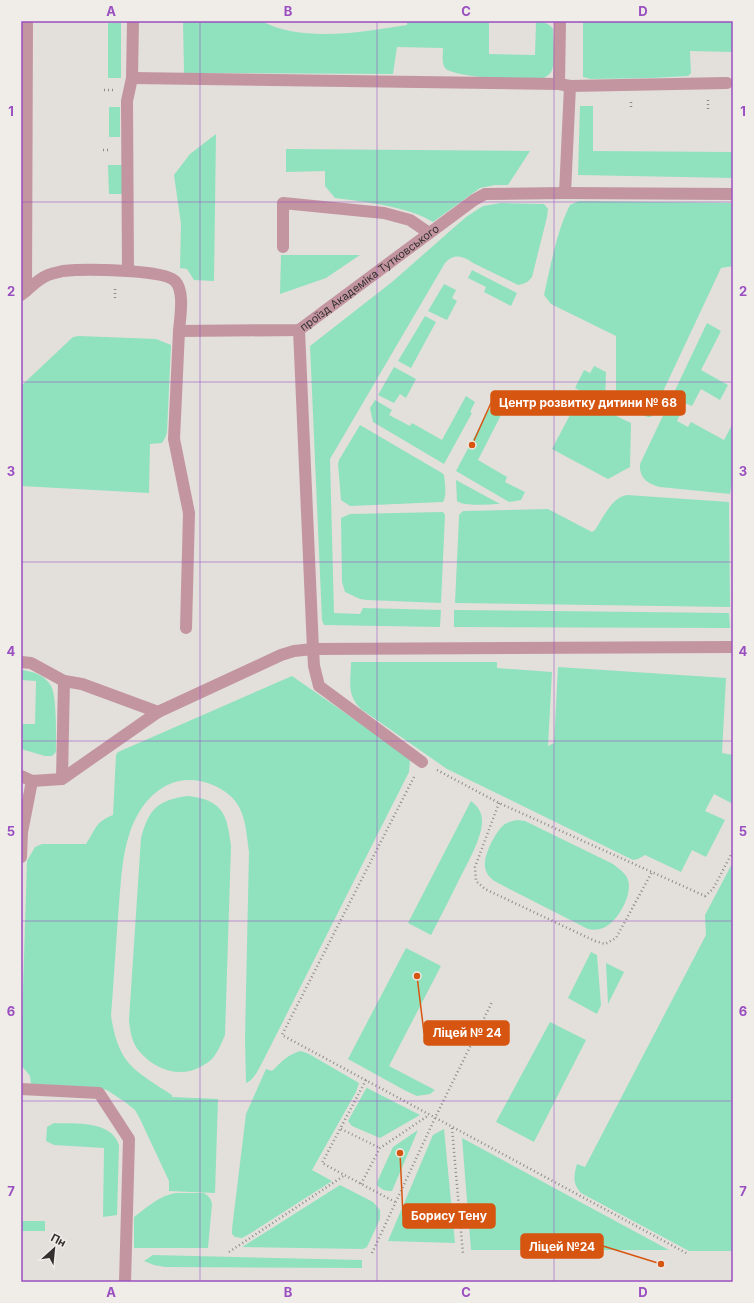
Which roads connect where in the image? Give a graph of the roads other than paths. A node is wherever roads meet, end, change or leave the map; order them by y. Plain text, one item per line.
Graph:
1 (26, 21) edge
2 (133, 21) edge
3 (560, 21) edge
4 (132, 78) junction
5 (727, 83) dead end
6 (564, 85) junction
7 (565, 193) junction
8 (733, 194) edge
9 (429, 233) junction
10 (283, 247) dead end
11 (128, 271) junction
12 (23, 293) edge
13 (299, 330) junction
14 (179, 332) junction
15 (186, 628) dead end
16 (733, 647) edge
17 (313, 649) junction
18 (21, 662) edge
19 (64, 681) junction
20 (158, 712) junction
21 (422, 762) road end
22 (27, 778) edge
23 (62, 779) junction
24 (21, 856) edge
25 (21, 1089) edge
26 (125, 1282) edge

1 - 12 street
2 - 4 street
3 - 6 street
4 - 6 street
4 - 11 street
5 - 6 street
6 - 7 street
7 - 8 street, проїзд Академіка Тутковського
7 - 9 street, проїзд Академіка Тутковського
9 - 10 street
9 - 13 street, проїзд Академіка Тутковського
11 - 12 street
11 - 14 street
13 - 14 street, проїзд Академіка Тутковського
13 - 17 street
14 - 15 street
16 - 17 street
17 - 20 street
17 - 21 street
18 - 19 street
19 - 20 street
19 - 23 street
20 - 23 street
22 - 23 street
22 - 24 street
25 - 26 street

